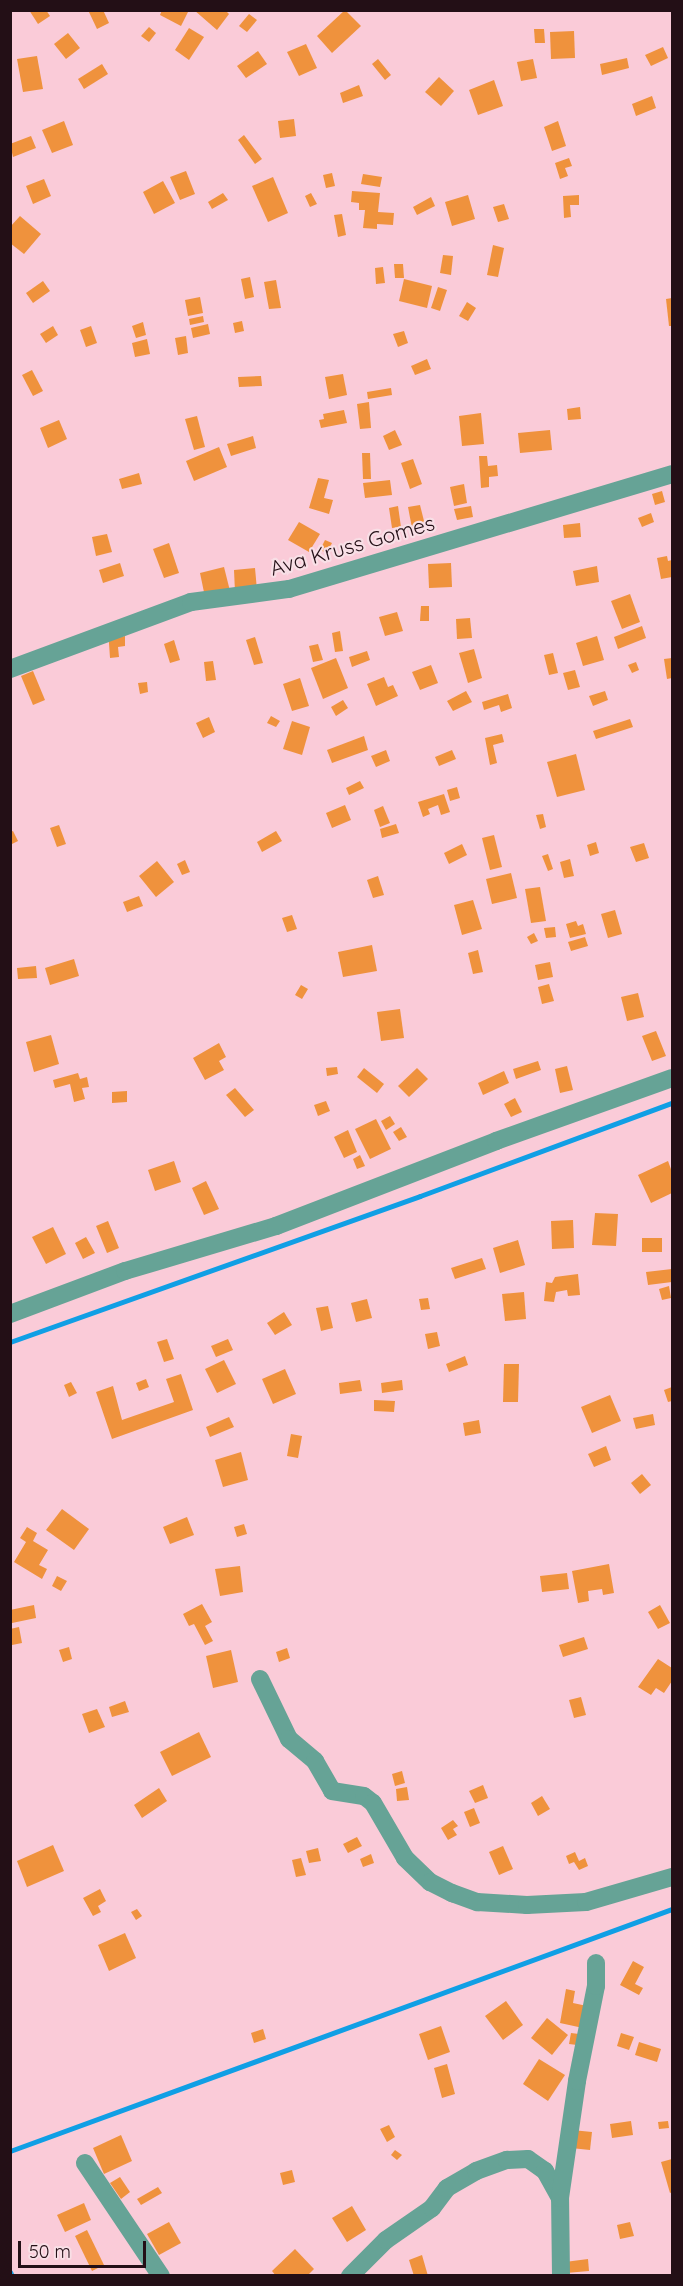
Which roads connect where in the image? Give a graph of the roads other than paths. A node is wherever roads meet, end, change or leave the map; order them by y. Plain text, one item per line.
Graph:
1 (672, 474) edge
2 (10, 669) edge
3 (672, 1078) edge
4 (10, 1314) edge
5 (260, 1679) dead end
6 (672, 1877) edge
7 (596, 1964) dead end
8 (85, 2163) dead end
9 (560, 2198) junction
10 (161, 2276) edge
11 (350, 2276) edge
12 (561, 2276) edge

1 - 2 street, Ava Kruss Gomes
3 - 4 street
5 - 6 street
7 - 9 street
8 - 10 street
9 - 11 street
9 - 12 street

